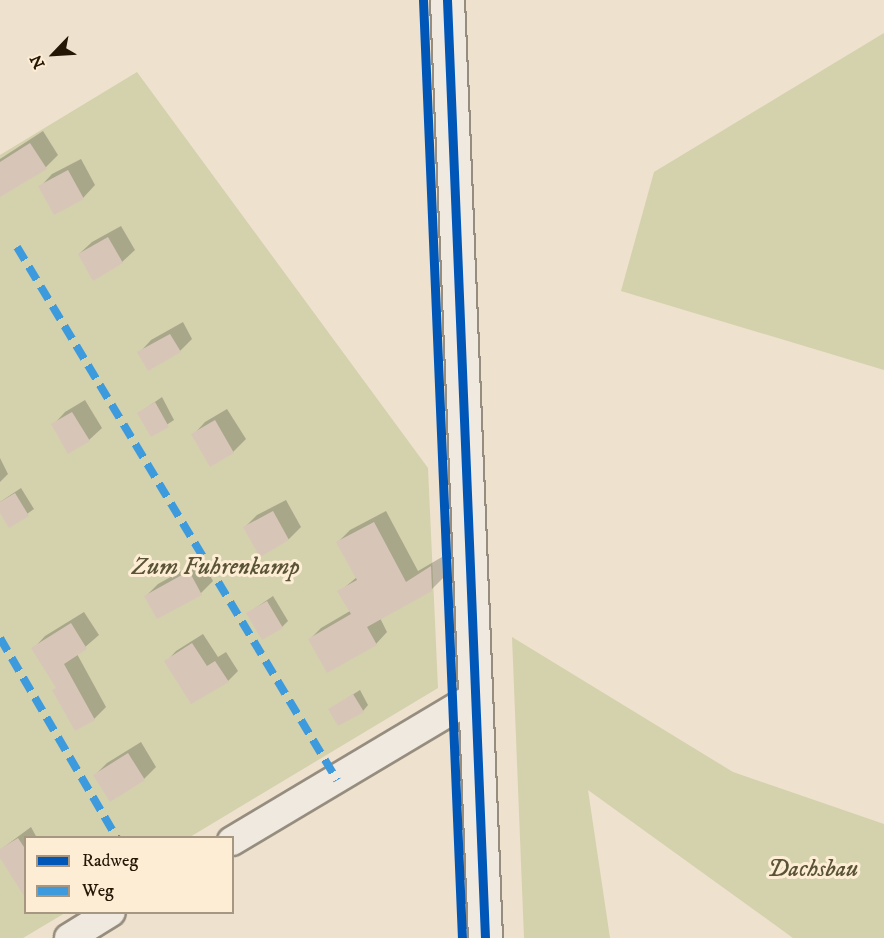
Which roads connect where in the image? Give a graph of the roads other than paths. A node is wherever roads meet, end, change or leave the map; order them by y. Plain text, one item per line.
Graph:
1 (447, 0) edge
2 (474, 697) junction
3 (234, 840) edge
4 (108, 914) edge
5 (69, 938) edge
6 (485, 938) edge

1 - 2 street
2 - 3 street
2 - 6 street
4 - 5 street

